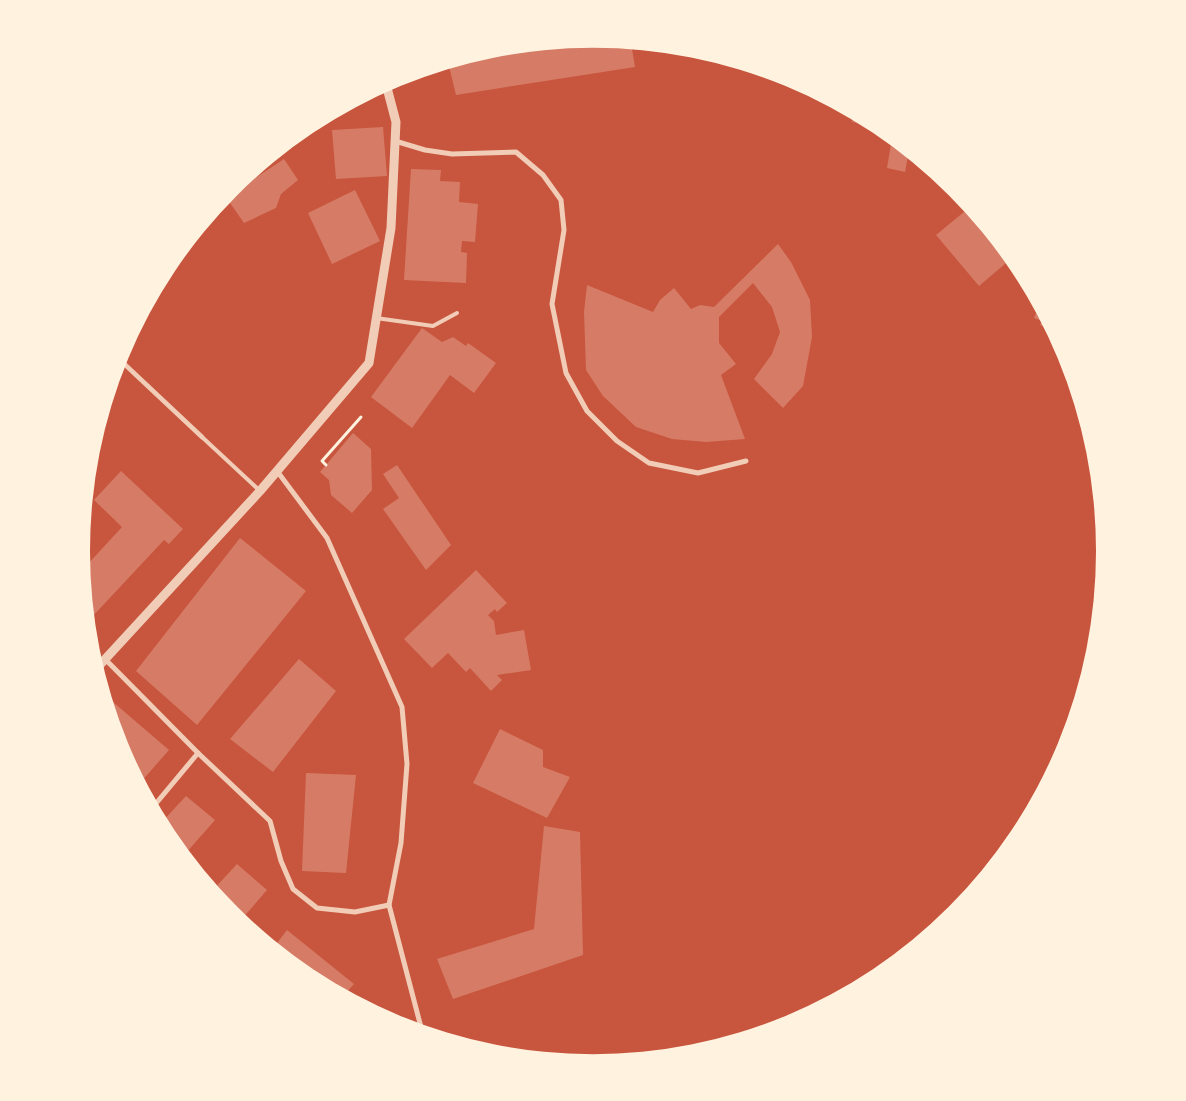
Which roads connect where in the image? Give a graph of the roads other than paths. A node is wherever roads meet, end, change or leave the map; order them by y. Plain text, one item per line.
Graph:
1 (388, 92) edge
2 (395, 141) junction
3 (457, 313) dead end
4 (376, 318) junction
5 (125, 365) edge
6 (202, 437) joint
7 (746, 461) dead end
8 (277, 471) junction
9 (260, 491) junction
10 (105, 659) junction
11 (103, 661) edge
12 (198, 753) junction
13 (157, 802) edge
14 (389, 905) junction
15 (420, 1023) edge

1 - 2 street
2 - 4 street
2 - 7 street
3 - 4 lane
4 - 8 street
5 - 6 street
6 - 9 lane
8 - 9 street
8 - 14 street
9 - 10 street
10 - 11 street
10 - 12 street
12 - 13 street
12 - 14 street
14 - 15 street

